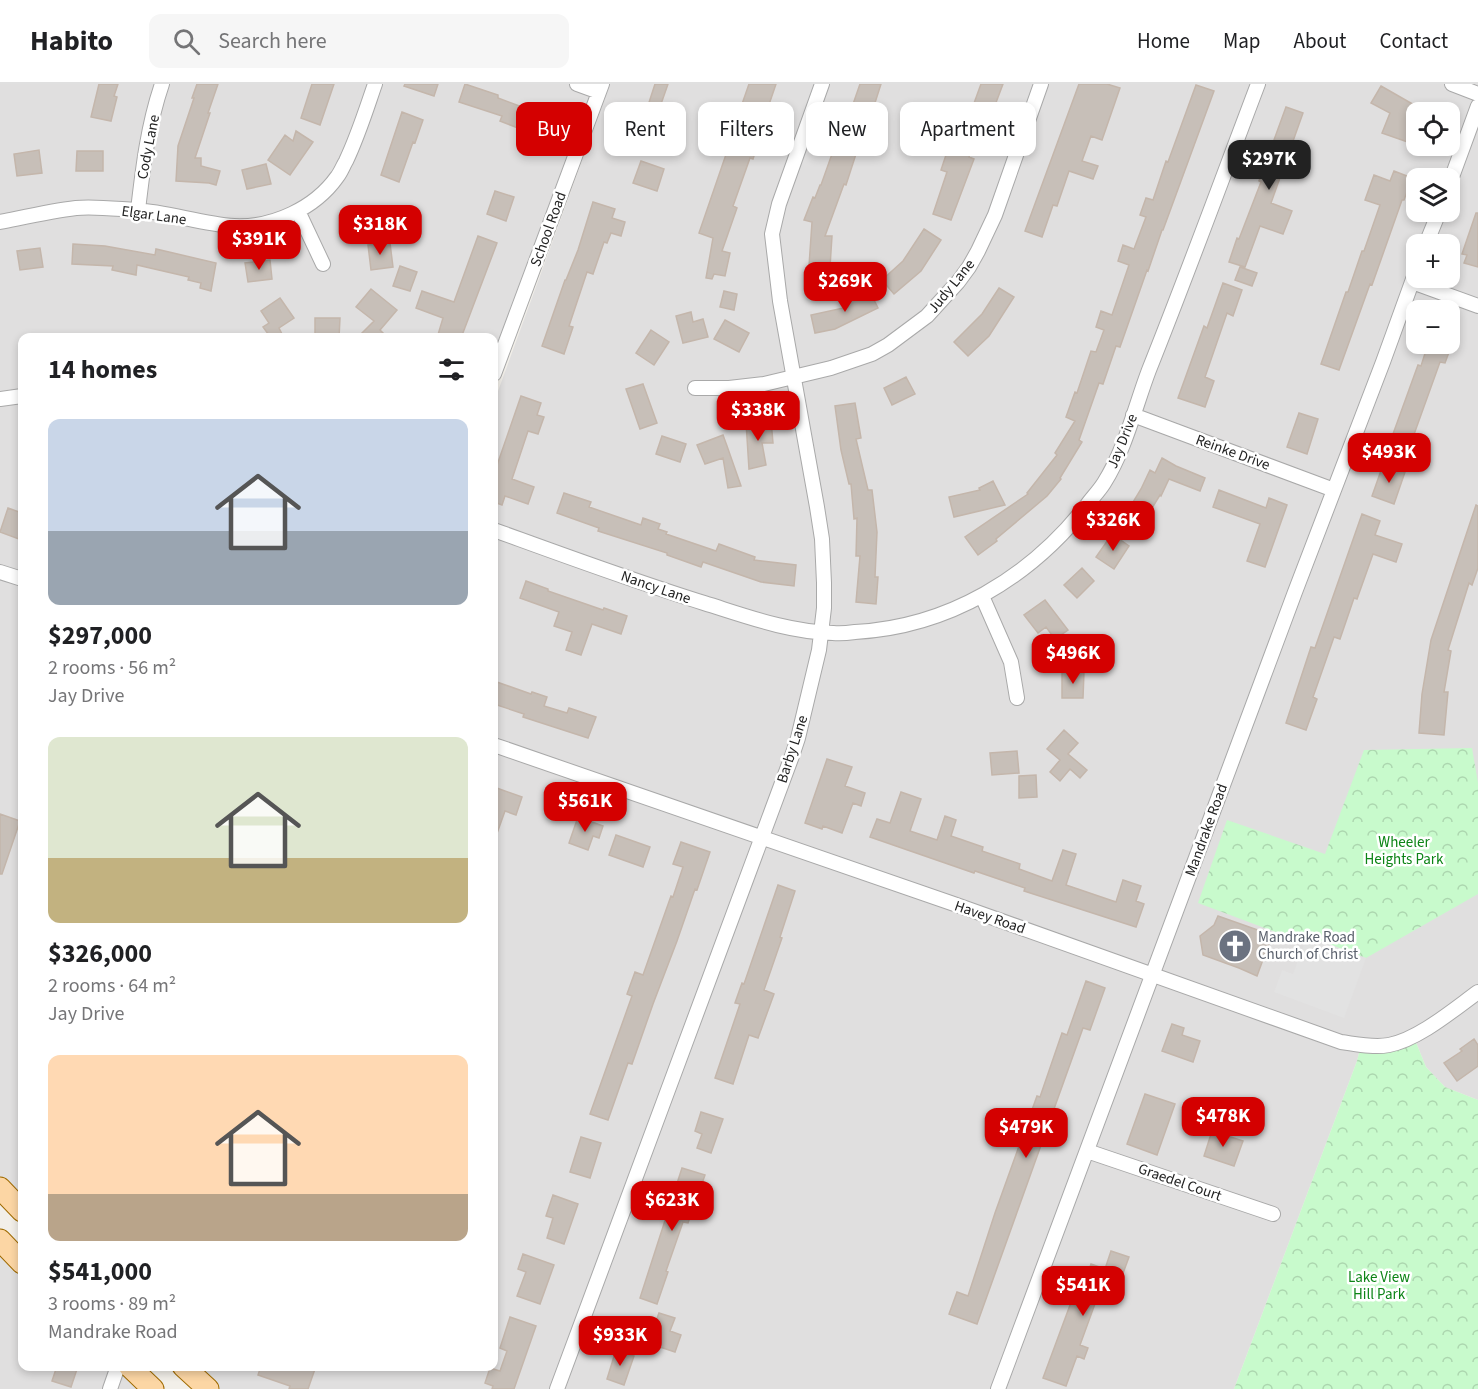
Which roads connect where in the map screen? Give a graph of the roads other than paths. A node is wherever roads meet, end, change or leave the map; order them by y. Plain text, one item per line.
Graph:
1 (162, 84) edge
2 (375, 84) edge
3 (577, 84) edge
4 (822, 84) edge
5 (1041, 84) edge
6 (1258, 84) edge
7 (1452, 84) edge
8 (600, 88) edge
9 (1478, 94) edge
10 (1478, 106) edge
11 (1455, 168) edge
12 (138, 210) junction
13 (298, 211) junction
14 (0, 222) edge
15 (323, 264) dead end
16 (1410, 288) edge
17 (1438, 288) edge
18 (1478, 306) edge
19 (498, 363) edge
20 (794, 377) junction
21 (695, 388) dead end
22 (18, 397) edge
23 (0, 399) edge
24 (1132, 415) junction
25 (1334, 490) junction
26 (498, 531) edge
27 (0, 572) edge
28 (18, 578) edge
29 (982, 596) junction
30 (821, 632) junction
31 (1017, 698) dead end
32 (498, 746) edge
33 (761, 837) junction
34 (1152, 974) junction
35 (1478, 992) edge
36 (1087, 1151) junction
37 (0, 1188) edge
38 (18, 1206) edge
39 (1273, 1214) dead end
40 (0, 1240) edge
41 (18, 1259) edge
42 (116, 1371) edge
43 (134, 1371) edge
44 (188, 1371) edge
45 (110, 1389) edge
46 (153, 1389) edge
47 (208, 1389) edge
48 (557, 1389) edge
49 (998, 1389) edge

1 - 12 street, Cody Lane
2 - 13 street, Elgar Lane
3 - 8 street
4 - 20 street, Barby Lane
5 - 20 street, Judy Lane
6 - 24 street, Jay Drive
7 - 9 street
8 - 19 street, School Road
10 - 11 street
12 - 13 street, Elgar Lane
12 - 14 street, Elgar Lane
13 - 15 street
16 - 25 street, Mandrake Road
17 - 18 street
20 - 21 street, Judy Lane
20 - 30 street, Barby Lane
22 - 23 street
24 - 25 street, Reinke Drive
24 - 29 street, Jay Drive
25 - 34 street, Mandrake Road
26 - 30 street, Nancy Lane
27 - 28 street
29 - 30 street, Jay Drive
29 - 31 street
30 - 33 street, Barby Lane
32 - 33 street, Havey Road
33 - 34 street, Havey Road
33 - 48 street, Barby Lane
34 - 35 street, Havey Road
34 - 36 street, Mandrake Road
36 - 39 street, Graedel Court
36 - 49 street, Mandrake Road
37 - 38 main road
40 - 41 main road
42 - 45 street
43 - 46 main road
44 - 47 main road

